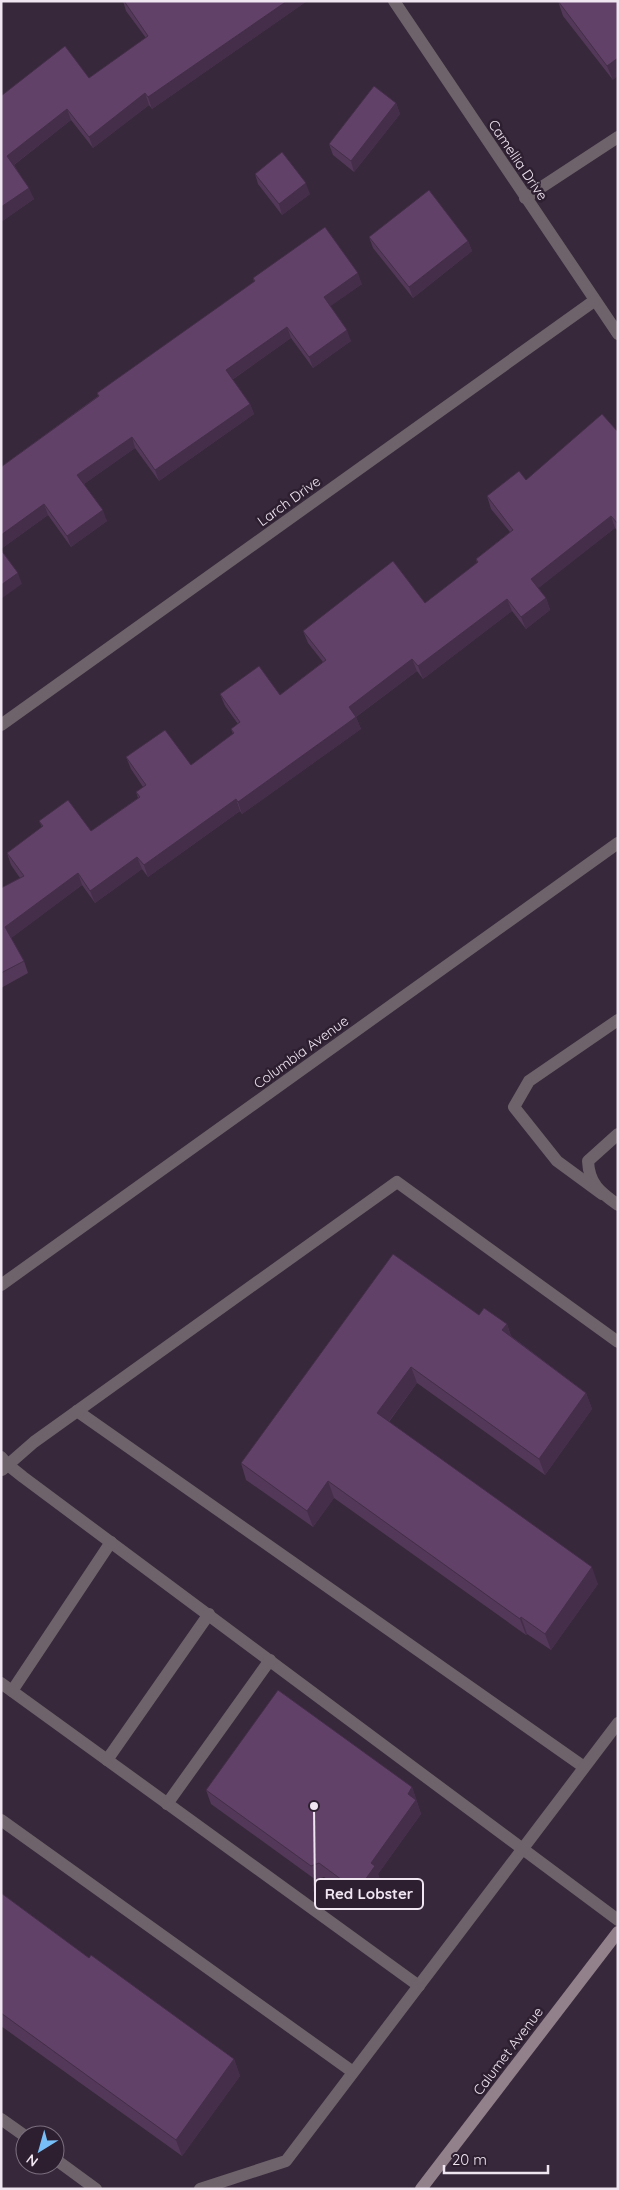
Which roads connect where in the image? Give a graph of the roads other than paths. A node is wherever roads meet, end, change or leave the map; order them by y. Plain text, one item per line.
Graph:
1 (394, 1) edge
2 (618, 137) edge
3 (526, 198) junction
4 (594, 301) junction
5 (618, 334) edge
6 (1, 725) edge
7 (618, 843) edge
8 (618, 1020) edge
9 (618, 1134) edge
10 (602, 1194) junction
11 (618, 1205) edge
12 (1, 1285) edge
13 (618, 1342) edge
14 (77, 1411) junction
15 (3, 1464) edge
16 (111, 1542) junction
17 (209, 1614) junction
18 (270, 1660) junction
19 (1, 1683) edge
20 (12, 1691) junction
21 (618, 1723) edge
22 (107, 1760) junction
23 (584, 1767) junction
24 (167, 1804) junction
25 (1, 1820) edge
26 (523, 1848) junction
27 (618, 1920) edge
28 (618, 1932) edge
29 (419, 1986) junction
30 (353, 2072) junction
31 (1, 2119) edge
32 (15, 2129) edge
33 (65, 2166) edge
34 (96, 2189) edge
35 (200, 2189) edge
36 (421, 2189) edge

1 - 3 street, Camellia Drive
2 - 3 street
3 - 4 street, Camellia Drive
4 - 5 street, Camellia Drive
4 - 6 street, Larch Drive
7 - 12 street, Columbia Avenue
8 - 10 street
9 - 10 street
10 - 11 street
13 - 14 street
14 - 15 street
14 - 23 street
15 - 16 street
16 - 17 street
16 - 20 street
17 - 18 street
17 - 22 street
18 - 24 street
18 - 26 street
19 - 20 street
20 - 22 street
21 - 23 street
22 - 24 street
23 - 26 street
24 - 29 street
25 - 30 street
26 - 27 street
26 - 29 street
28 - 36 main road, Calumet Avenue
29 - 30 street
30 - 35 street
31 - 32 street
33 - 34 street

